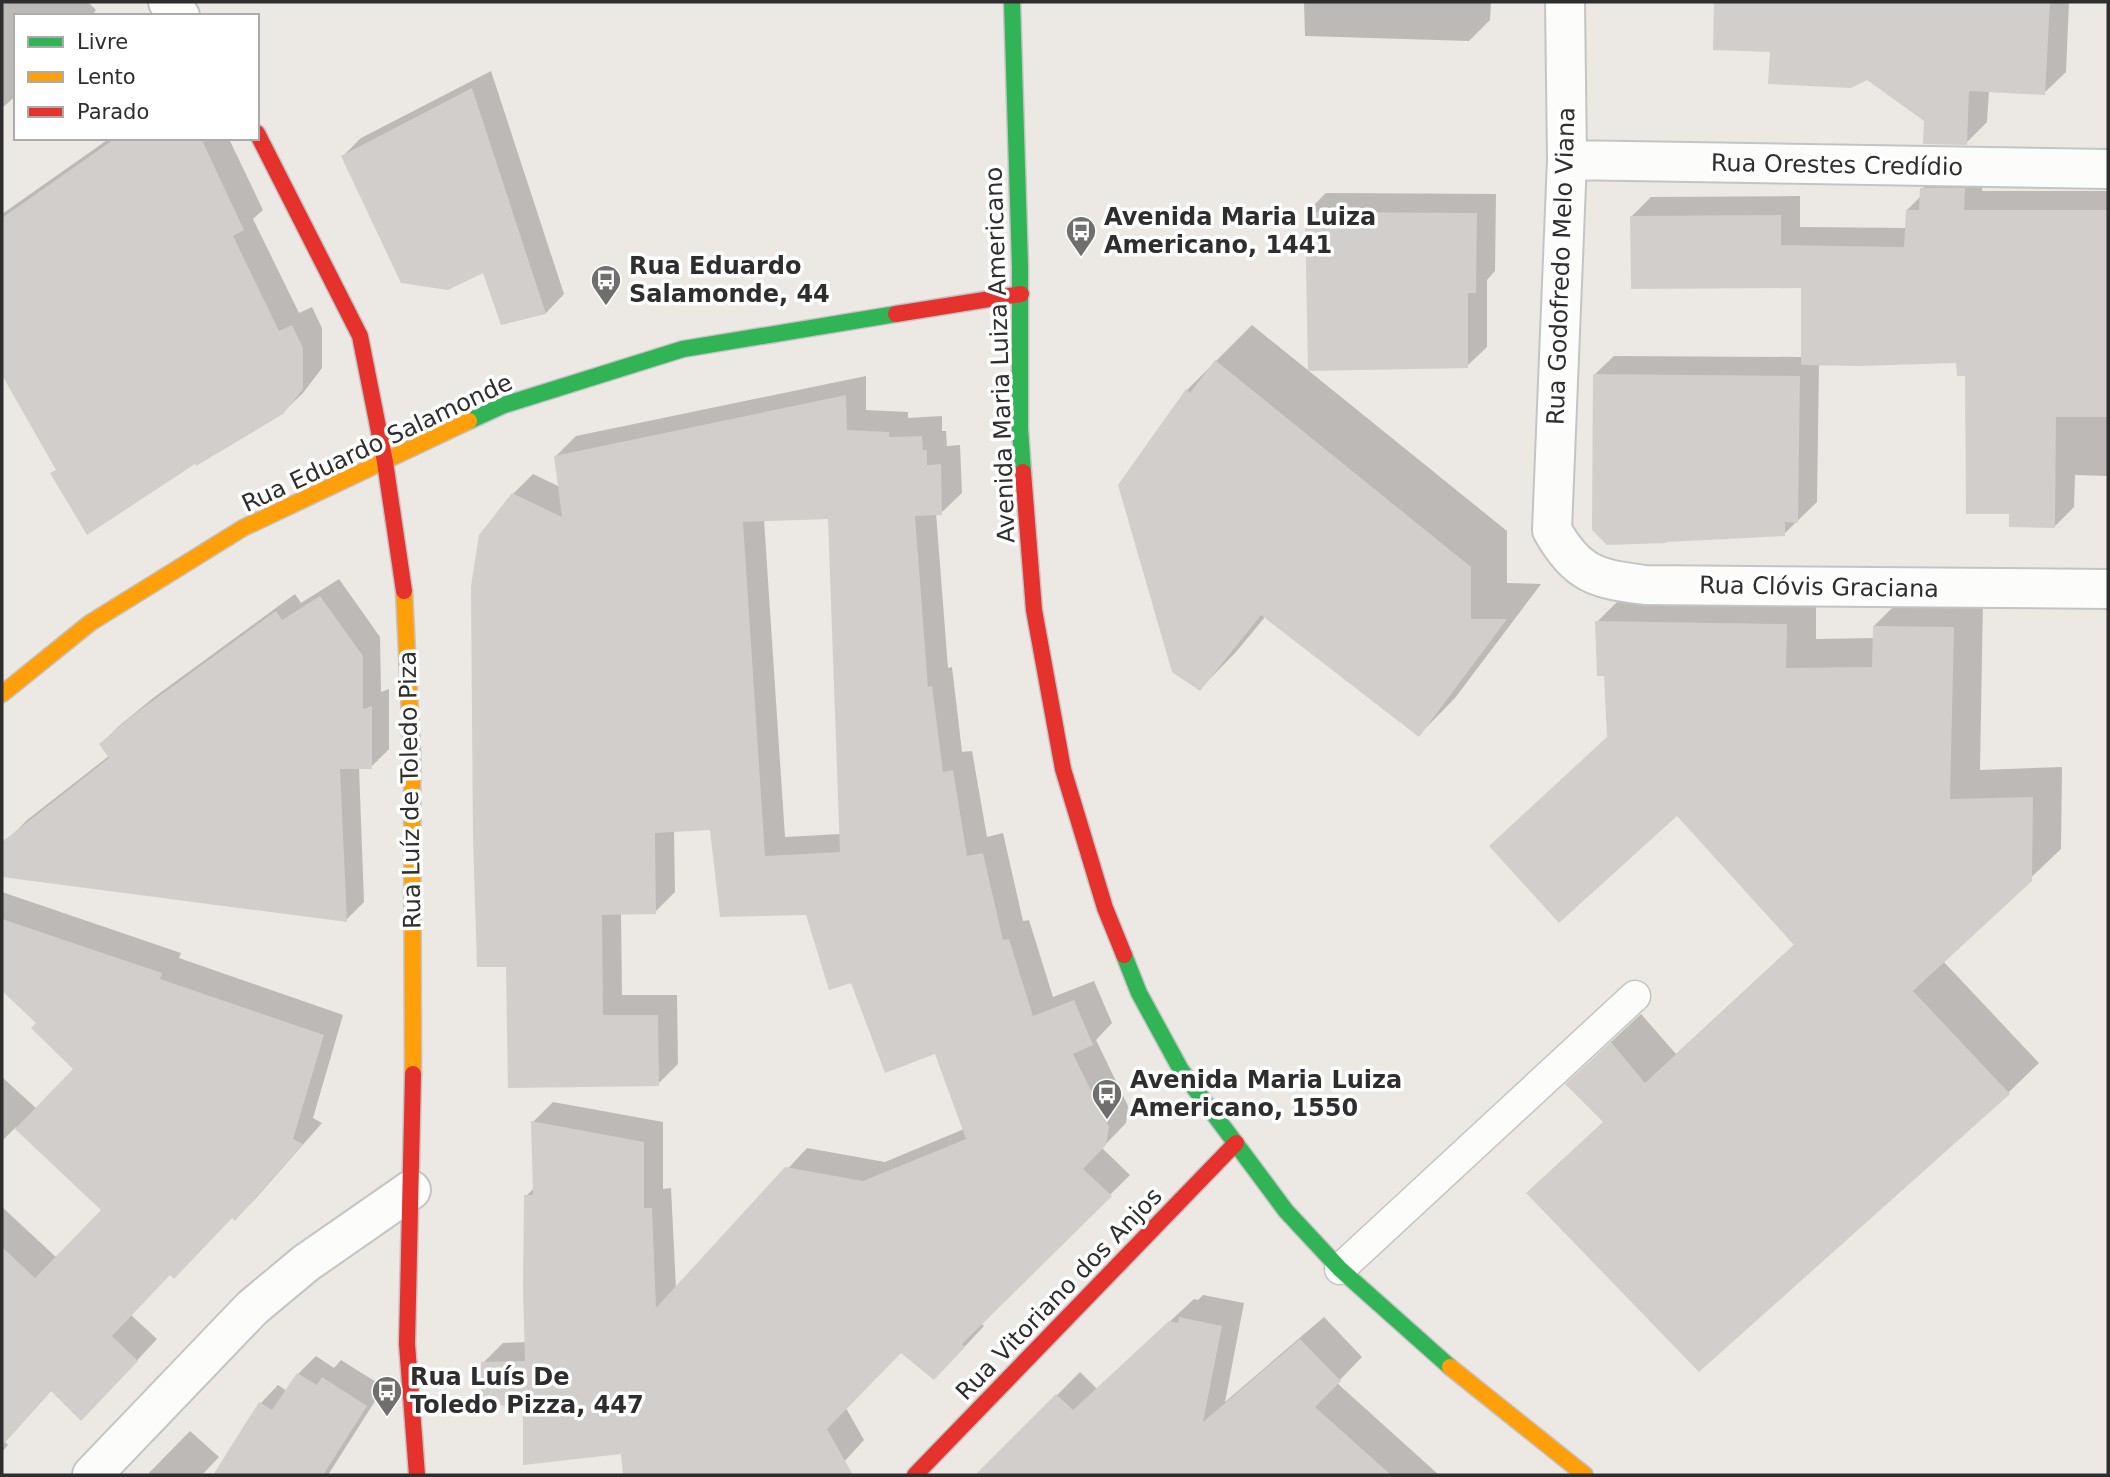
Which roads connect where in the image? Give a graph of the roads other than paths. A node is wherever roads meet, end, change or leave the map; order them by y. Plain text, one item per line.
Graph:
1 (1012, 2) edge
2 (1564, 2) edge
3 (259, 136) edge
4 (1567, 160) junction
5 (2108, 169) edge
6 (1021, 294) junction
7 (385, 461) junction
8 (1552, 530) joint
9 (2108, 589) edge
10 (2, 694) edge
11 (1635, 996) dead end
12 (1236, 1143) junction
13 (411, 1190) junction
14 (1340, 1269) junction
15 (92, 1475) edge
16 (417, 1475) edge
17 (915, 1475) edge
18 (1585, 1475) edge

1 - 6 street, Avenida Maria Luiza Americano
2 - 4 street, Rua Godofredo Melo Viana
3 - 7 street, Rua Luíz de Toledo Piza
4 - 5 street, Rua Orestes Credídio
4 - 8 street, Rua Godofredo Melo Viana
6 - 7 street, Rua Eduardo Salamonde
6 - 12 street, Avenida Maria Luiza Americano
7 - 10 street, Rua Eduardo Salamonde
7 - 13 street, Rua Luíz de Toledo Piza
8 - 9 street, Rua Clóvis Graciana
11 - 14 lane
12 - 14 street, Avenida Maria Luiza Americano
12 - 17 street, Rua Vitoriano dos Anjos
13 - 15 street
13 - 16 street, Rua Luíz de Toledo Piza
14 - 18 street, Avenida Maria Luiza Americano

